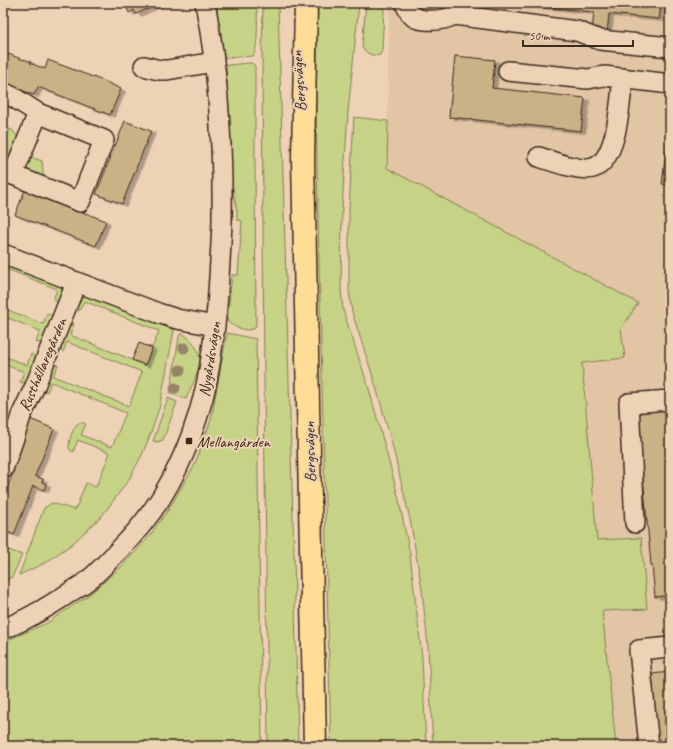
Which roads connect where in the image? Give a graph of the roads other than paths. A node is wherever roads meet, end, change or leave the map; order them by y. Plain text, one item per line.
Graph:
1 (205, 3) edge
2 (292, 3) edge
3 (306, 3) edge
4 (405, 3) edge
5 (670, 47) edge
6 (214, 62) junction
7 (144, 66) dead end
8 (508, 71) dead end
9 (623, 78) junction
10 (670, 84) edge
11 (3, 92) edge
12 (38, 113) junction
13 (539, 157) dead end
14 (303, 159) junction
15 (3, 254) edge
16 (76, 282) junction
17 (215, 326) junction
18 (670, 400) edge
19 (3, 469) edge
20 (635, 522) dead end
21 (3, 629) edge
22 (670, 647) edge
23 (315, 746) edge
24 (648, 746) edge

1 - 6 street, Nygårdsvägen
2 - 14 main road, Bergsvägen
3 - 14 main road, Bergsvägen
4 - 5 street
6 - 7 street
6 - 17 street, Nygårdsvägen
8 - 9 street
9 - 10 street
9 - 13 street
11 - 12 street
12 - 12 street
14 - 23 main road, Bergsvägen
15 - 16 street
16 - 17 street
16 - 19 street, Rusthållaregården
17 - 21 street, Nygårdsvägen
18 - 20 street
22 - 24 street

